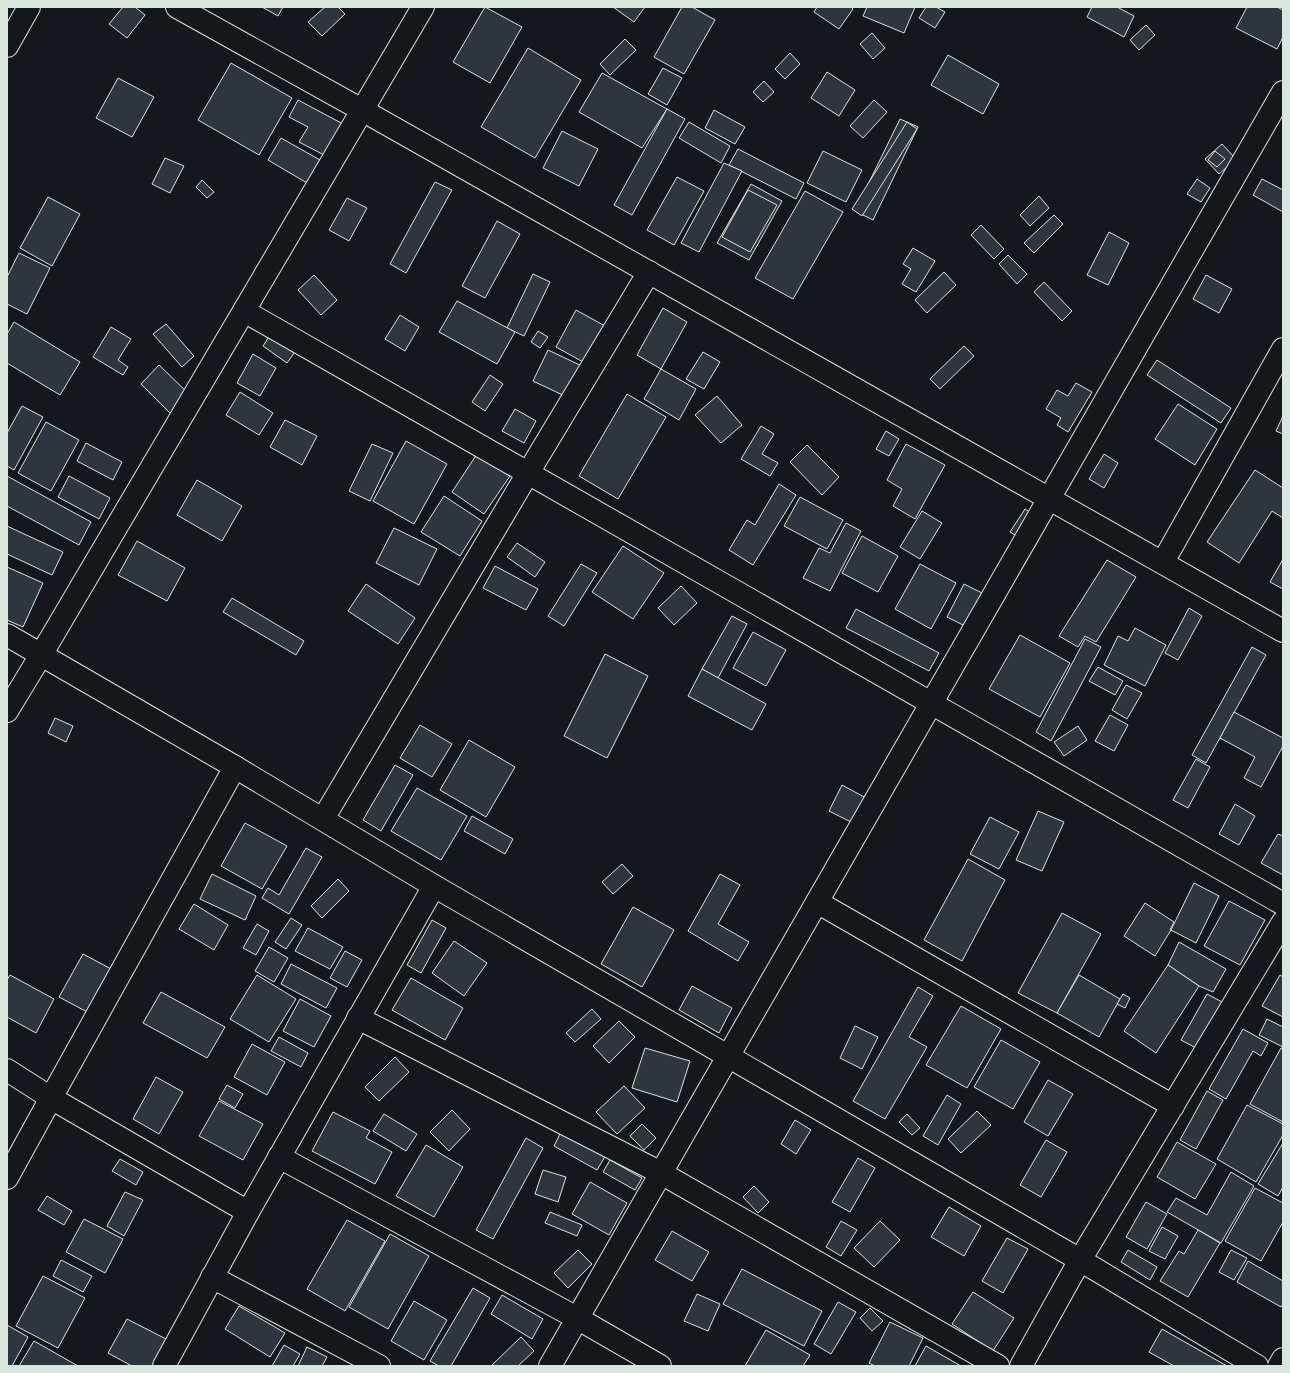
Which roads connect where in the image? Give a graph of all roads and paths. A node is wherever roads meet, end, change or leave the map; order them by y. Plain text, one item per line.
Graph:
1 (29, 7) edge
2 (177, 7) edge
3 (423, 7) edge
4 (7, 46) edge
5 (1283, 92) edge
6 (362, 110) junction
7 (649, 272) junction
8 (244, 311) junction
9 (1283, 349) edge
10 (528, 473) junction
11 (1050, 498) junction
12 (1163, 562) junction
13 (1283, 631) edge
14 (7, 635) edge
15 (42, 655) junction
16 (931, 704) junction
17 (7, 711) edge
18 (236, 767) junction
19 (323, 819) junction
20 (434, 886) junction
21 (817, 902) junction
22 (1283, 904) edge
23 (1283, 922) edge
24 (358, 1018) junction
25 (729, 1056) junction
26 (7, 1070) edge
27 (50, 1098) junction
28 (1173, 1106) junction
29 (279, 1157) junction
30 (661, 1173) junction
31 (7, 1178) edge
32 (248, 1212) junction
33 (1080, 1260) junction
34 (212, 1277) junction
35 (577, 1318) junction
36 (1283, 1359) edge
37 (164, 1366) edge
38 (379, 1366) edge
39 (550, 1366) edge
40 (660, 1366) edge
41 (998, 1366) edge
42 (1021, 1366) edge
43 (1257, 1366) edge
44 (1279, 1366) edge

1 - 4 street
2 - 6 street
3 - 6 street
5 - 11 street
6 - 7 street
6 - 8 street
7 - 10 street
7 - 11 street
8 - 10 street
8 - 15 street
9 - 12 street
10 - 16 street
10 - 19 street
11 - 12 street
11 - 16 street
12 - 13 street
14 - 15 street
15 - 17 street
15 - 18 street
16 - 21 street
16 - 22 street
18 - 19 street
18 - 27 street
19 - 20 street
20 - 24 street
20 - 25 street
21 - 25 street
21 - 28 street
23 - 28 street
24 - 29 street
24 - 30 street
25 - 30 street
25 - 33 street
26 - 27 street
27 - 31 street
27 - 32 street
28 - 33 street
29 - 32 street
29 - 35 street
30 - 35 street
30 - 41 street
32 - 34 street
33 - 42 street
33 - 43 street
34 - 37 street
34 - 38 street
35 - 39 street
35 - 40 street
36 - 44 street

